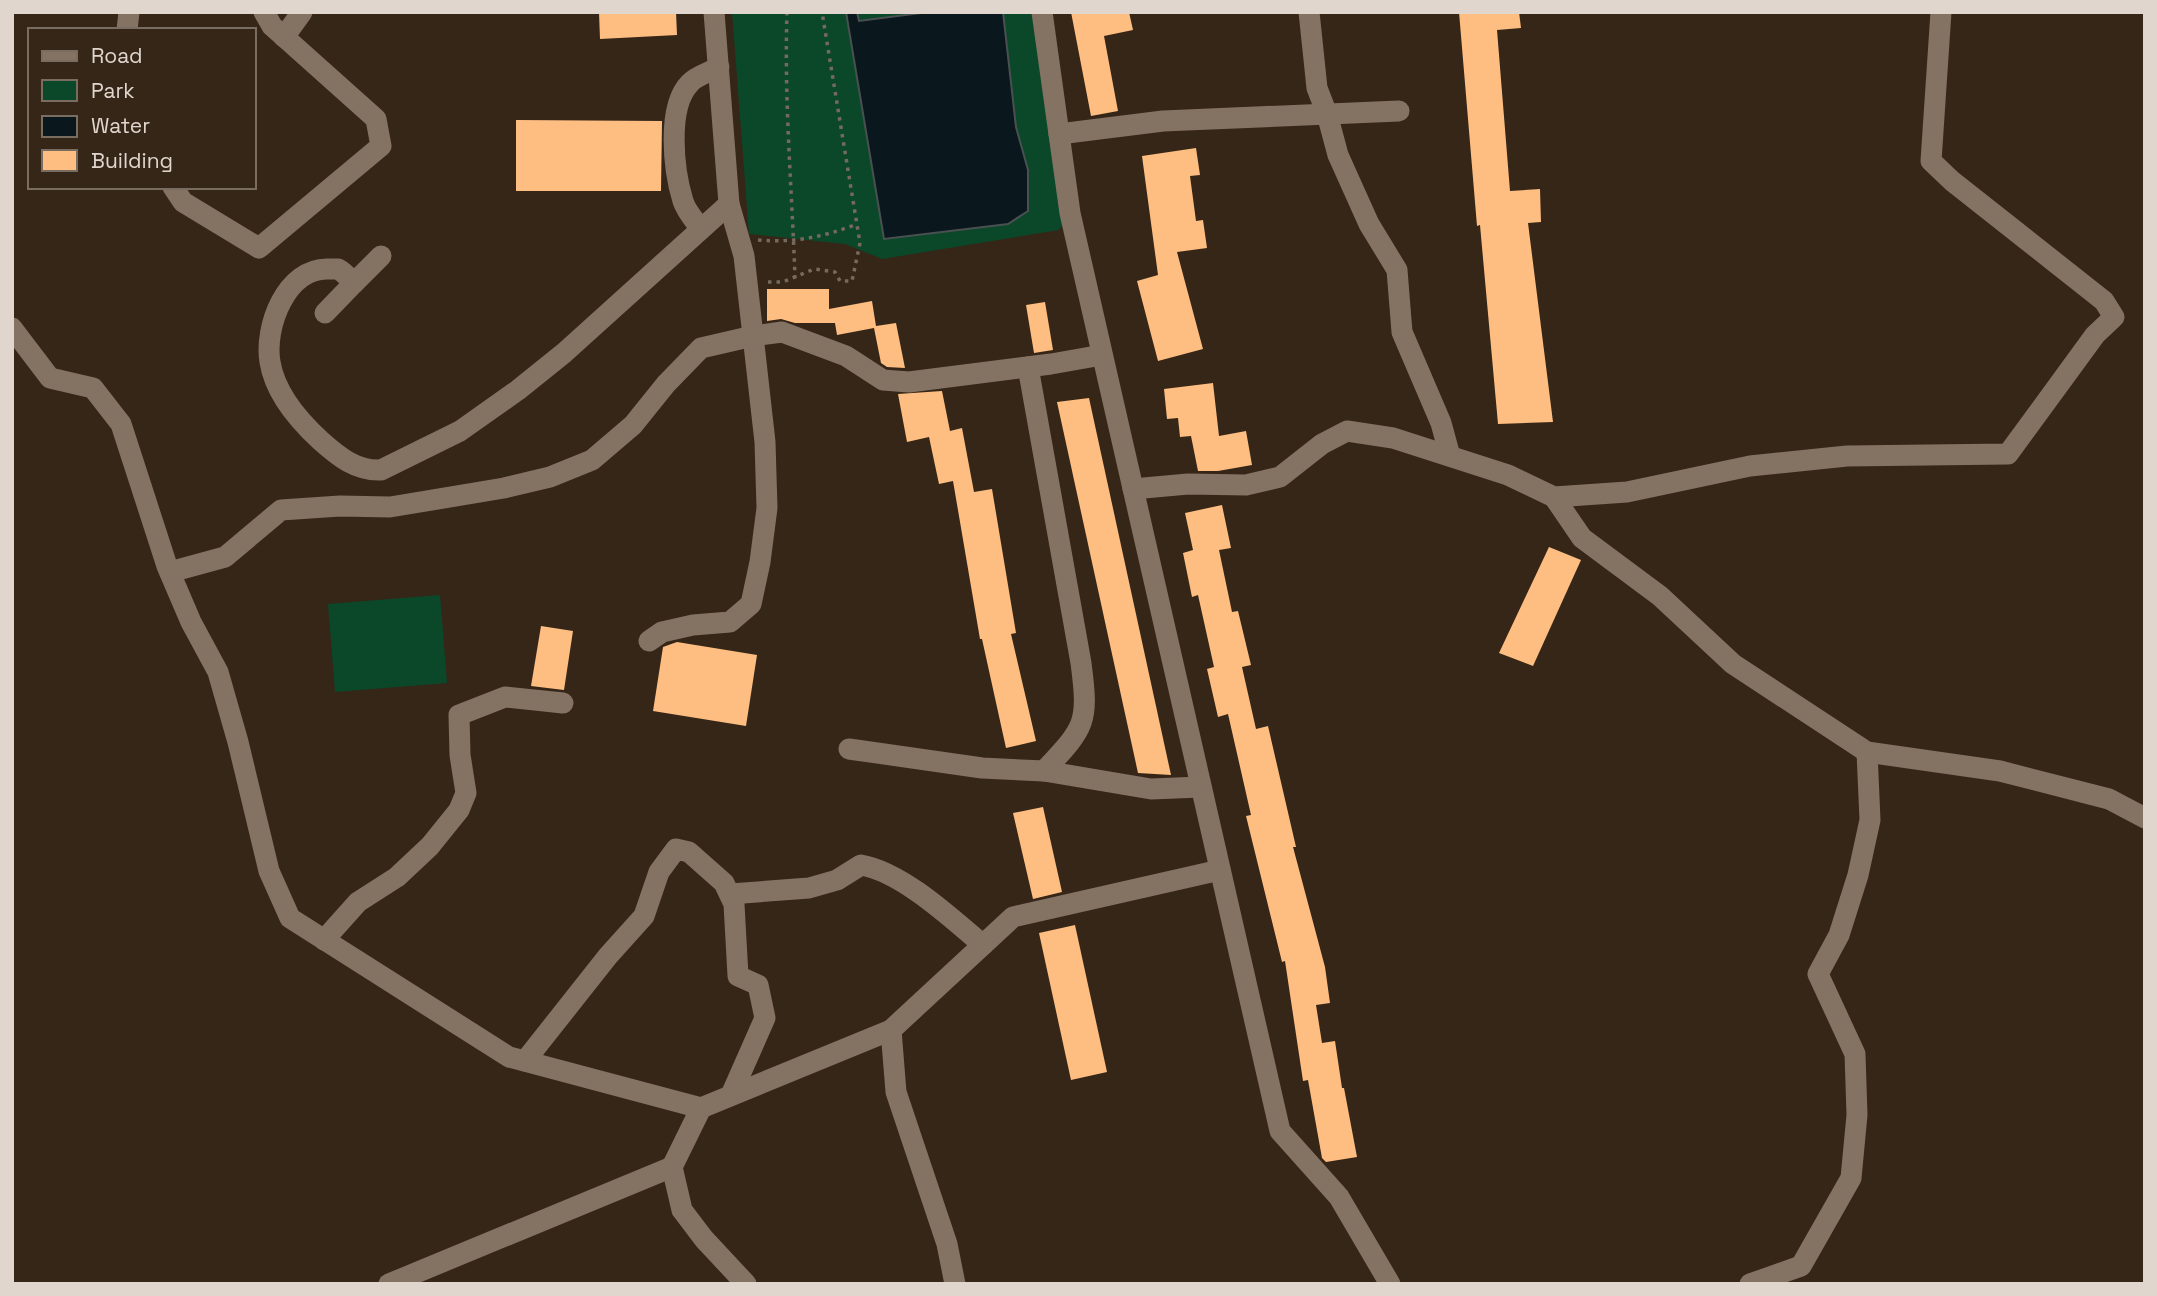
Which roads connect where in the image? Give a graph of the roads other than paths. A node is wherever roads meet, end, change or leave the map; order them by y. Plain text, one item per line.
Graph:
1 (264, 12) edge
2 (302, 12) edge
3 (714, 12) edge
4 (1042, 12) edge
5 (1310, 12) edge
6 (1941, 12) edge
7 (284, 37) junction
8 (719, 68) junction
9 (1399, 111) dead end
10 (1327, 114) junction
11 (1059, 134) junction
12 (174, 189) edge
13 (729, 204) junction
14 (701, 229) junction
15 (381, 256) dead end
16 (354, 283) junction
17 (326, 313) dead end
18 (12, 328) edge
19 (752, 336) junction
20 (1102, 355) junction
21 (1028, 367) junction
22 (1450, 456) junction
23 (1133, 489) junction
24 (1553, 497) junction
25 (170, 572) junction
26 (649, 641) dead end
27 (563, 703) dead end
28 (849, 749) dead end
29 (1867, 752) junction
30 (1044, 771) junction
31 (1201, 787) junction
32 (2145, 818) edge
33 (1220, 870) junction
34 (730, 894) junction
35 (324, 940) junction
36 (983, 945) junction
37 (891, 1030) junction
38 (525, 1061) junction
39 (732, 1095) junction
40 (701, 1108) junction
41 (672, 1167) junction
42 (389, 1284) edge
43 (746, 1284) edge
44 (955, 1284) edge
45 (1390, 1284) edge
46 (1750, 1284) edge

1 - 7 street
2 - 7 street
3 - 8 street
4 - 11 street
5 - 10 street
6 - 24 street
7 - 12 street
8 - 13 street
8 - 14 street
9 - 10 street
10 - 11 street
10 - 22 street
11 - 20 street
13 - 14 street
13 - 19 street
14 - 16 street
15 - 16 street
16 - 17 street
18 - 25 street
19 - 21 street
19 - 25 street
19 - 26 street
20 - 21 street
20 - 23 street
21 - 30 street
22 - 23 street
22 - 24 street
23 - 31 street
24 - 29 street
25 - 35 street
27 - 35 street
28 - 30 street
29 - 32 street
29 - 46 street
30 - 31 street
31 - 33 street
33 - 36 street
33 - 45 street
34 - 36 street
34 - 38 street
34 - 39 street
35 - 38 street
36 - 37 street
37 - 39 street
37 - 44 street
38 - 40 street
39 - 40 street
40 - 41 street
41 - 42 street
41 - 43 street

